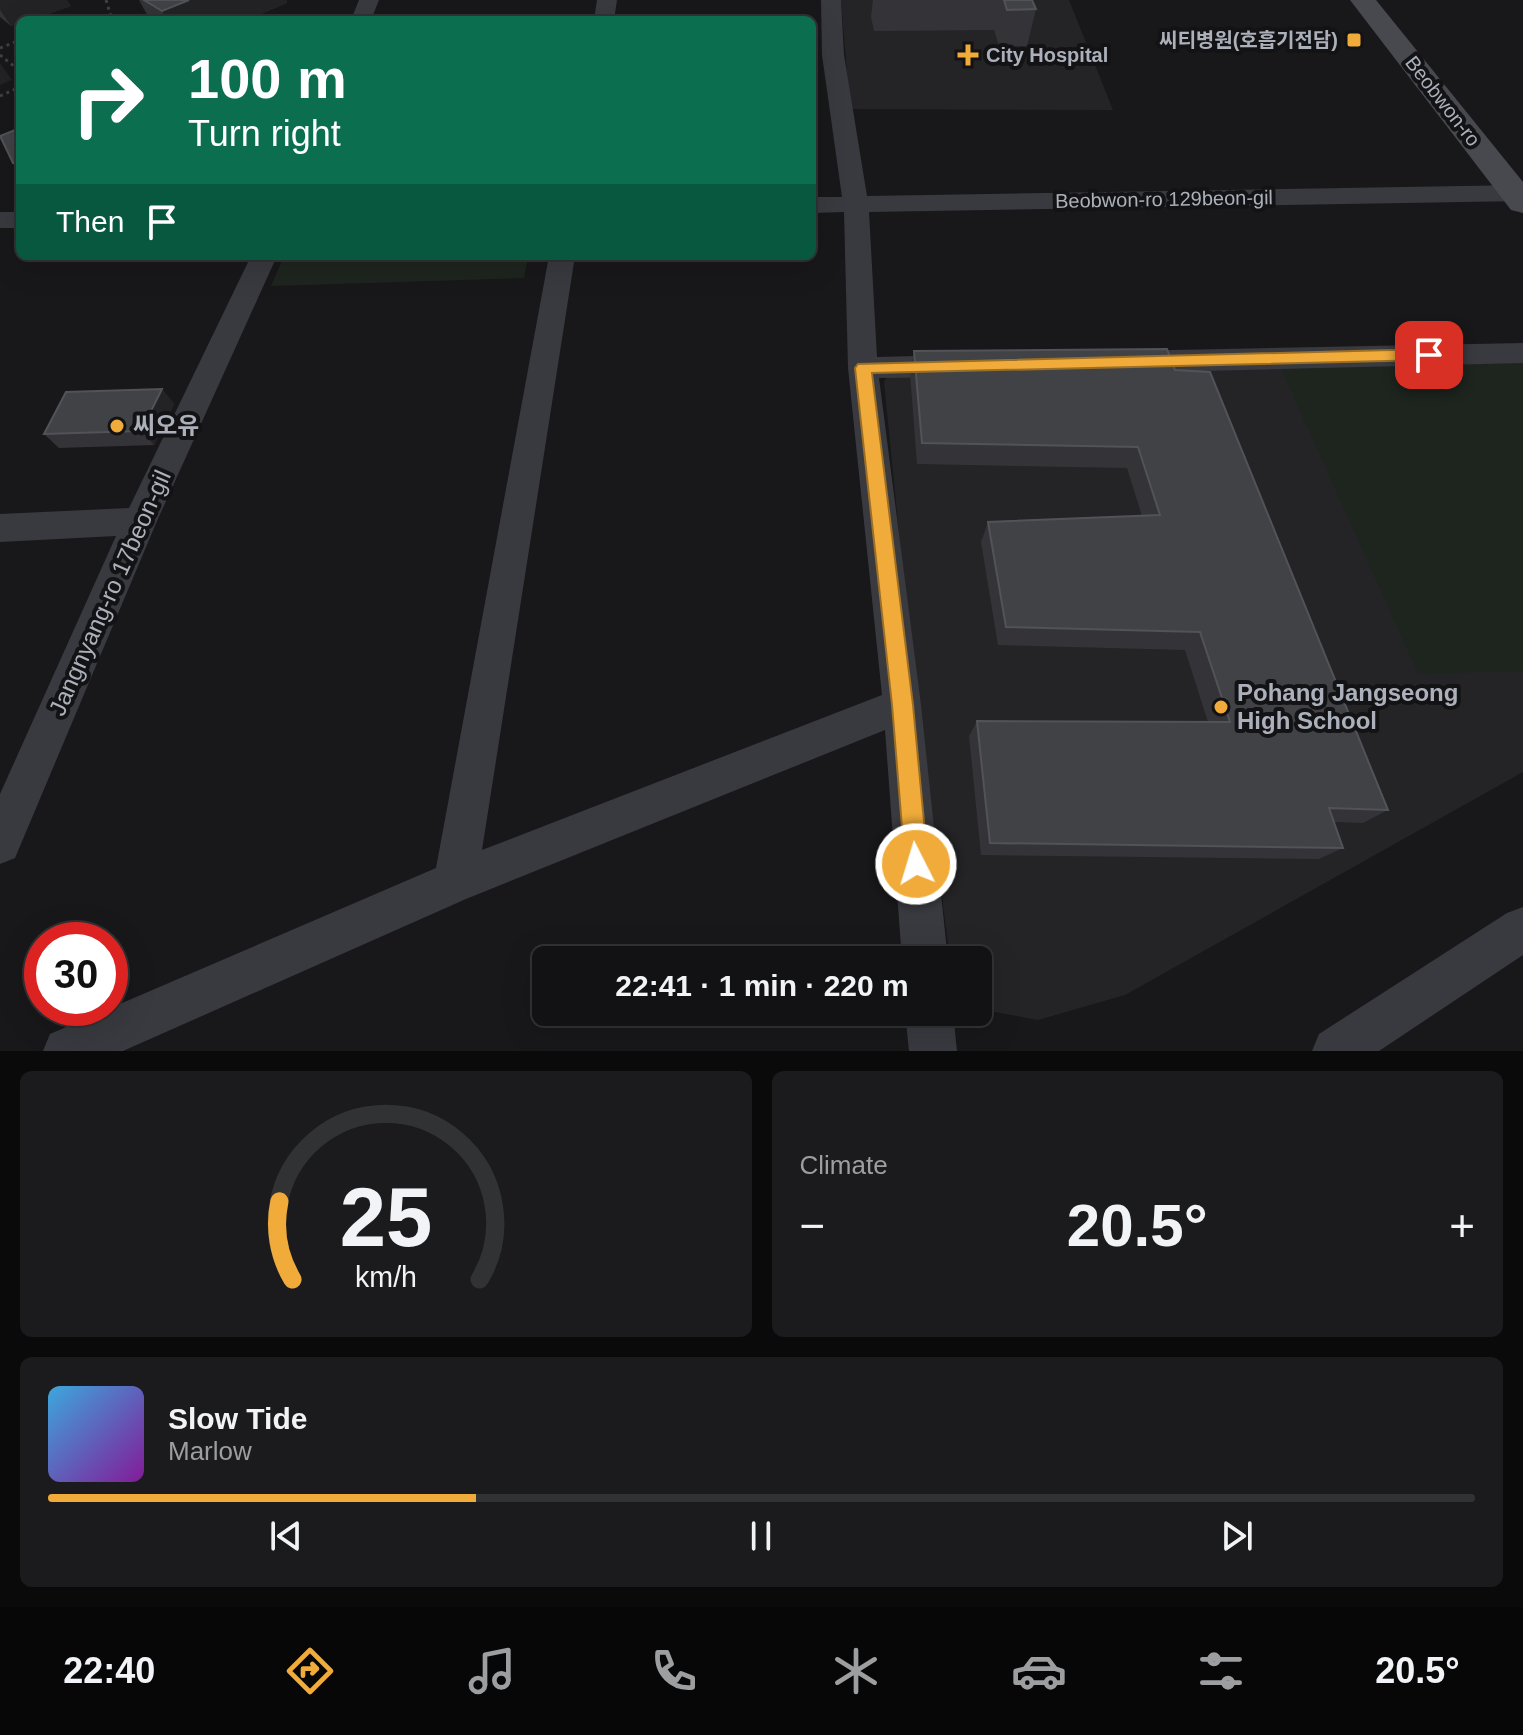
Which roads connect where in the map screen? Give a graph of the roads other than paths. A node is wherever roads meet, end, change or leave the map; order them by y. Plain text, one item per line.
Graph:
1 (831, 0) edge
2 (1363, 0) edge
3 (1520, 196) edge
4 (856, 204) junction
5 (816, 205) edge
6 (262, 260) edge
7 (561, 260) edge
8 (1523, 353) edge
9 (1099, 362) edge
10 (989, 365) edge
11 (863, 368) junction
12 (140, 521) junction
13 (0, 528) edge
14 (902, 705) junction
15 (0, 843) edge
16 (455, 882) junction
17 (1523, 929) edge
18 (924, 946) edge
19 (930, 1026) edge
20 (67, 1051) edge
21 (933, 1051) edge
22 (1336, 1051) edge

1 - 4 street
2 - 3 main road, Beobwon-ro
3 - 4 street, Beobwon-ro 129beon-gil
4 - 5 street, Beobwon-ro 129beon-gil
4 - 11 street
6 - 12 street, Jangnyang-ro 17beon-gil
7 - 16 street
8 - 9 street
10 - 11 street
11 - 14 street
12 - 13 street
12 - 15 street, Jangnyang-ro 17beon-gil
14 - 16 street
14 - 18 street
16 - 20 street
17 - 22 street
19 - 21 street

